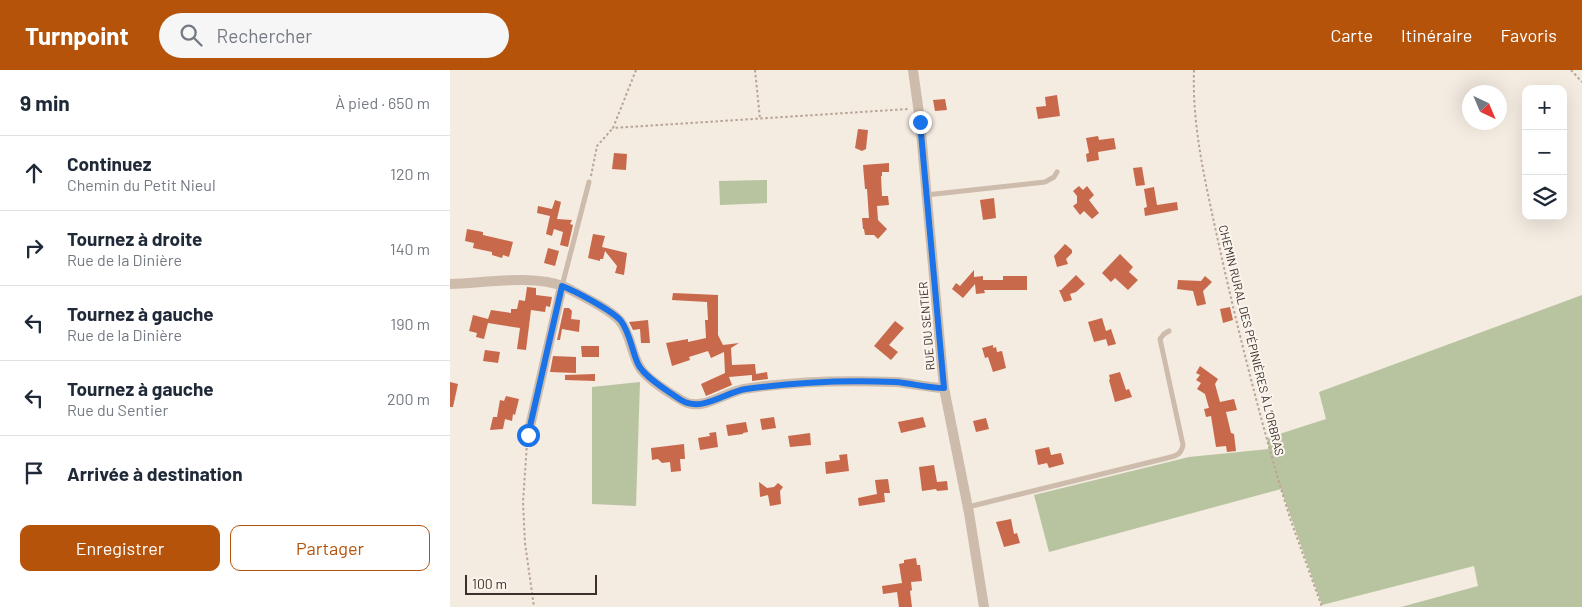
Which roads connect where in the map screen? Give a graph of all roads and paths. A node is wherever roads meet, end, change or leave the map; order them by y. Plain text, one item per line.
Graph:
1 (636, 70) edge
2 (755, 70) edge
3 (913, 70) edge
4 (1194, 70) edge
5 (1571, 70) edge
6 (1582, 82) edge
7 (909, 109) dead end
8 (760, 119) junction
9 (613, 128) junction
10 (1057, 172) dead end
11 (589, 182) joint
12 (926, 195) junction
13 (450, 284) edge
14 (562, 286) junction
15 (1169, 331) dead end
16 (944, 388) junction
17 (528, 435) joint
18 (968, 507) junction
19 (534, 607) edge
20 (984, 607) edge
21 (1322, 607) edge

1 - 9 path
2 - 8 path
3 - 12 street, RUE DU SENTIER
4 - 21 path, CHEMIN RURAL DES PÉPINIÈRES À L’ORBRAS
5 - 6 path
7 - 8 path
8 - 9 path
9 - 11 path
10 - 12 lane
11 - 14 lane
12 - 16 street, RUE DU SENTIER
13 - 14 street
14 - 16 street
14 - 17 street
15 - 18 lane
16 - 18 street, RUE DU SENTIER
17 - 19 path
18 - 20 street, RUE DU SENTIER

